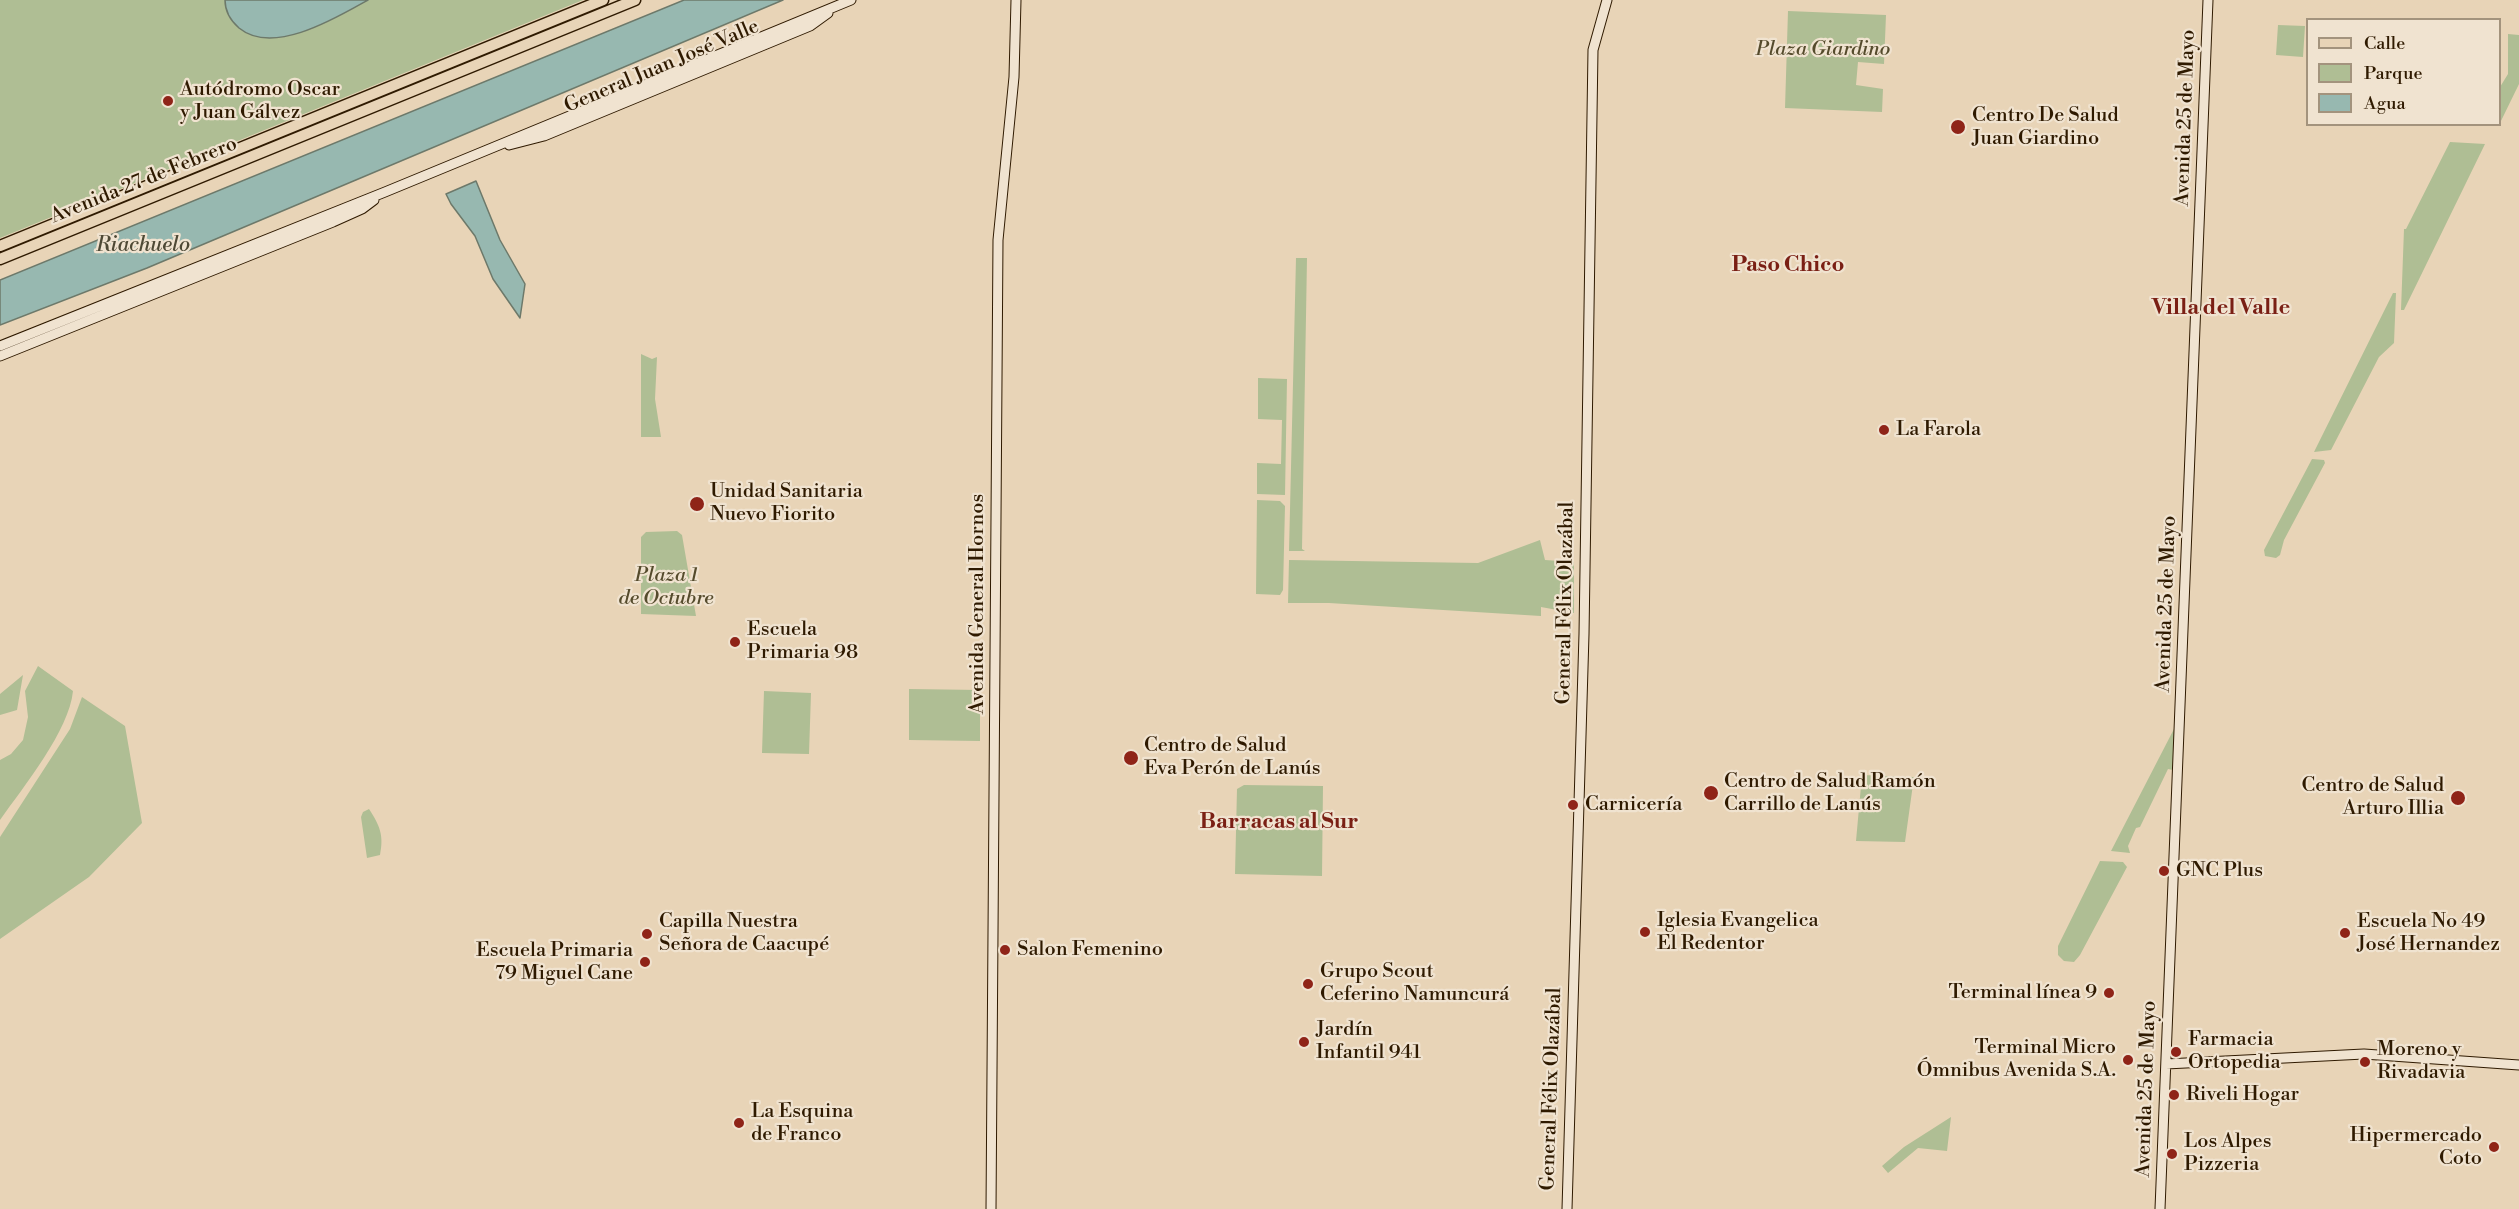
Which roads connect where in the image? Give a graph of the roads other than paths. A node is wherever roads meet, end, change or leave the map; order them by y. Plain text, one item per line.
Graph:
1 (603, 0) edge
2 (635, 0) edge
3 (851, 0) edge
4 (1016, 0) edge
5 (1607, 0) edge
6 (2208, 0) edge
7 (385, 192) junction
8 (0, 246) edge
9 (0, 259) edge
10 (0, 346) edge
11 (0, 356) edge
12 (2166, 1064) junction
13 (2519, 1065) edge
14 (991, 1209) edge
15 (1567, 1209) edge
16 (2160, 1209) edge

1 - 8 main road, Avenida 27 de Febrero
2 - 9 main road, Avenida 27 de Febrero
3 - 7 street, General Juan José Valle
4 - 14 street, Avenida General Hornos
5 - 15 street, General Félix Olazábal
6 - 12 street, Avenida 25 de Mayo
7 - 10 street, General Juan José Valle
7 - 11 street, General Juan José Valle
12 - 13 street
12 - 16 street, Avenida 25 de Mayo

